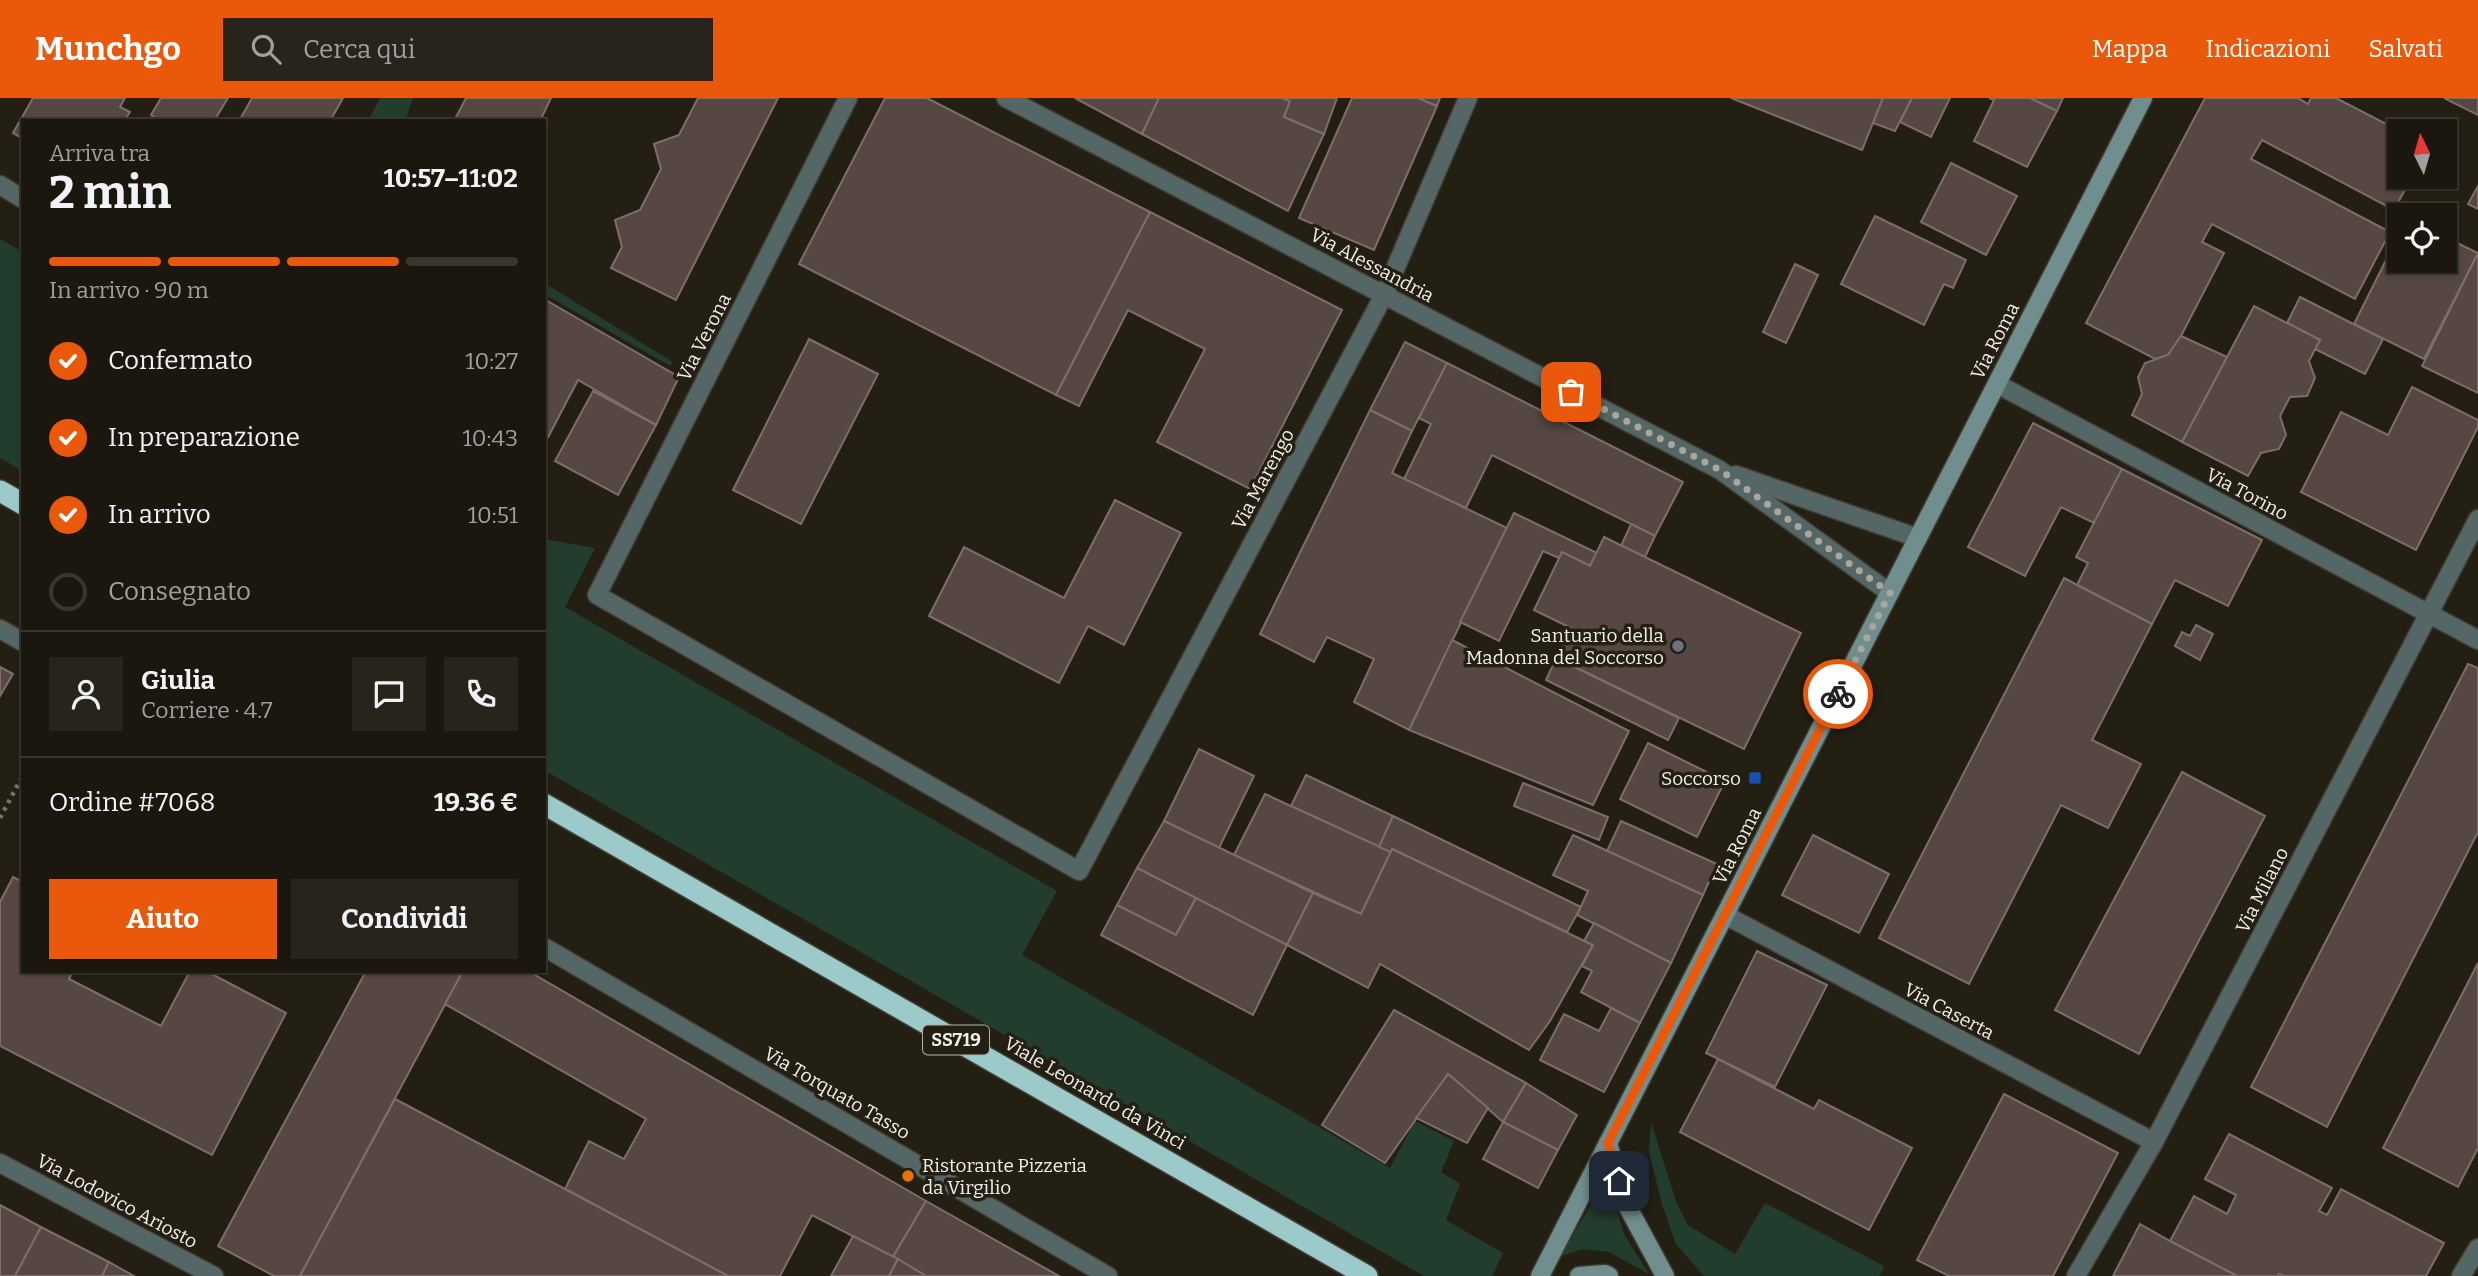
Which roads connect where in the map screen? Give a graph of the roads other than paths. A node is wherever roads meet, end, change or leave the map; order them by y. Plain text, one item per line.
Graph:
1 (848, 98) edge
2 (1006, 98) edge
3 (1468, 98) edge
4 (2143, 98) edge
5 (0, 185) edge
6 (21, 198) edge
7 (1384, 295) junction
8 (1997, 384) junction
9 (1720, 470) junction
10 (0, 491) edge
11 (21, 503) edge
12 (2478, 519) edge
13 (1918, 538) junction
14 (1890, 593) junction
15 (2428, 614) junction
16 (0, 629) edge
17 (2478, 640) edge
18 (21, 641) edge
19 (546, 805) edge
20 (1079, 871) joint
21 (1725, 915) junction
22 (546, 948) edge
23 (2154, 1142) junction
24 (1608, 1143) junction
25 (0, 1163) edge
26 (2478, 1248) edge
27 (214, 1276) edge
28 (1108, 1276) edge
29 (1367, 1276) edge
30 (1540, 1276) edge
31 (1579, 1276) edge
32 (1609, 1276) edge
33 (1665, 1276) edge
34 (2076, 1276) edge
35 (2462, 1276) edge

1 - 20 street, Via Verona
2 - 7 street, Via Alessandria
3 - 7 street, Via Marengo
4 - 8 street, Via Roma
5 - 6 street
7 - 9 street, Via Alessandria
7 - 20 street, Via Marengo
8 - 13 street, Via Roma
8 - 15 street, Via Torino
9 - 13 street, Via Alessandria
9 - 14 street, Via Alessandria
10 - 11 highway
12 - 15 street, Via Milano
13 - 14 street, Via Roma
14 - 21 street, Via Roma
15 - 17 street, Via Torino
15 - 23 street, Via Milano
16 - 18 street
19 - 29 highway, Viale Leonardo da Vinci / SS719
21 - 23 street, Via Caserta
21 - 24 street, Via Roma
22 - 28 street, Via Torquato Tasso
23 - 34 street, Via Milano
24 - 30 street, Via Roma
24 - 33 street
25 - 27 street, Via Lodovico Ariosto
26 - 35 street
31 - 32 street

